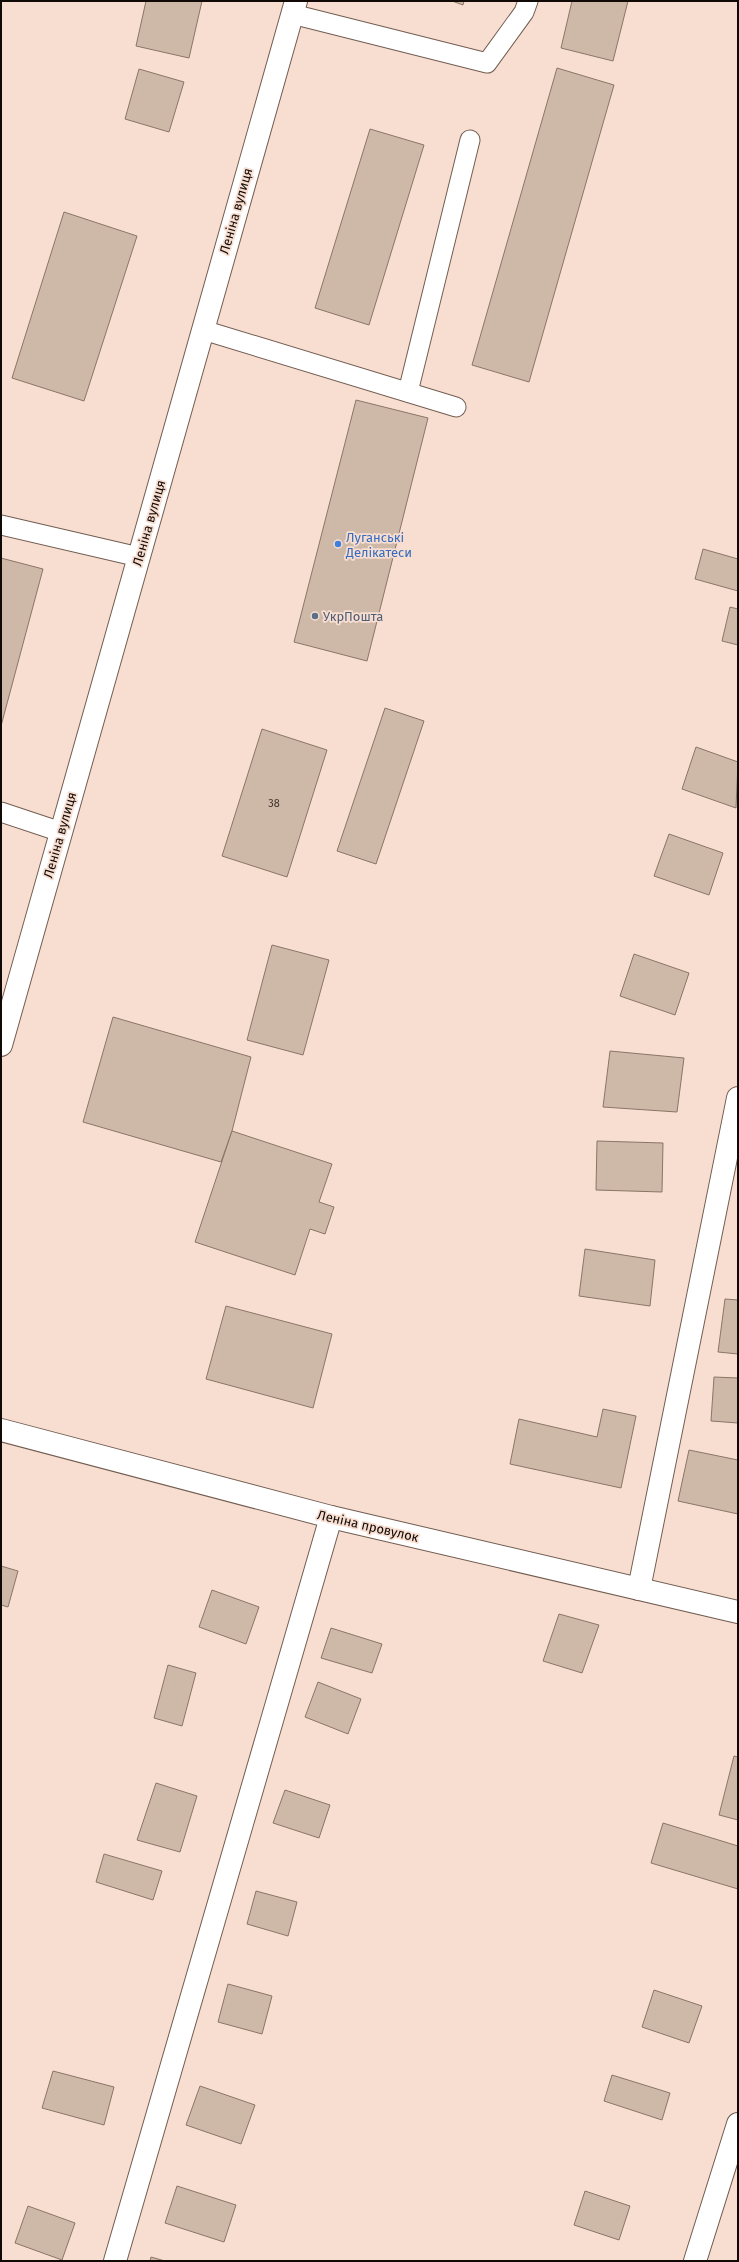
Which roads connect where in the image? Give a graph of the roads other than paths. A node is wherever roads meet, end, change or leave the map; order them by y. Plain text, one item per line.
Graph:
1 (528, 1) edge
2 (294, 7) edge
3 (470, 140) dead end
4 (203, 330) junction
5 (408, 392) junction
6 (456, 407) dead end
7 (1, 525) edge
8 (139, 557) junction
9 (1, 812) edge
10 (61, 832) junction
11 (1, 1045) edge
12 (738, 1098) edge
13 (1, 1430) edge
14 (331, 1517) junction
15 (639, 1589) junction
16 (738, 1612) edge
17 (738, 2124) edge
18 (115, 2261) edge
19 (695, 2261) edge

1 - 2 lane
2 - 4 street, Леніна вулиця
3 - 5 lane
4 - 5 lane
4 - 8 street, Леніна вулиця
5 - 6 lane
7 - 8 lane
8 - 10 street, Леніна вулиця
9 - 10 lane
10 - 11 street, Леніна вулиця
12 - 15 street
13 - 14 street, Леніна провулок
14 - 15 street, Леніна провулок
14 - 18 street
15 - 16 street, Леніна провулок
17 - 19 street

